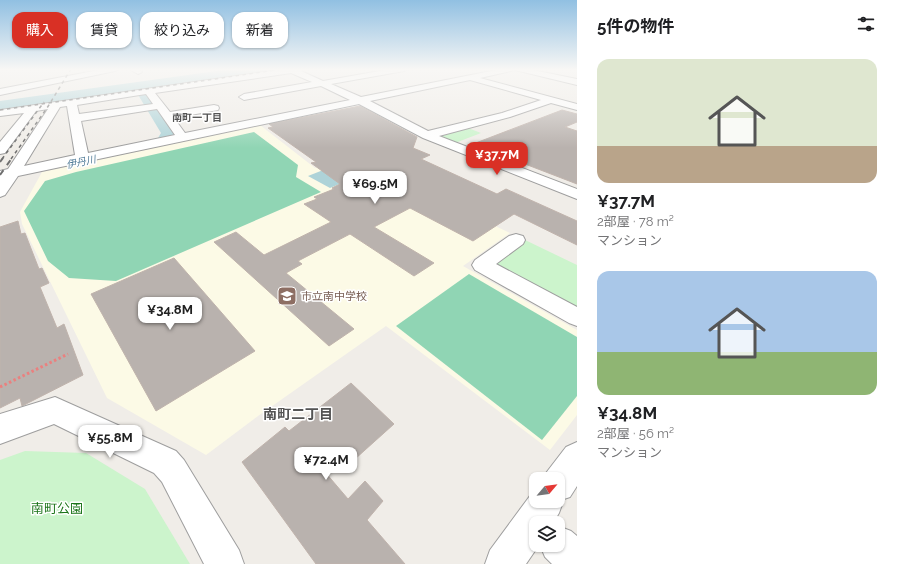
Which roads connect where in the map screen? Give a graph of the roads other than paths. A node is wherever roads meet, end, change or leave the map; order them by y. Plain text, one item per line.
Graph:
1 (88, 95) edge
2 (119, 95) edge
3 (153, 95) edge
4 (241, 95) edge
5 (349, 95) edge
6 (380, 95) edge
7 (534, 95) edge
8 (59, 100) junction
9 (551, 100) junction
10 (361, 101) junction
11 (72, 102) junction
12 (33, 103) junction
13 (0, 104) edge
14 (159, 106) junction
15 (577, 107) edge
16 (214, 108) dead end
17 (486, 109) dead end
18 (0, 113) edge
19 (506, 115) junction
20 (167, 116) junction
21 (75, 118) junction
22 (272, 119) junction
23 (447, 120) dead end
24 (200, 123) dead end
25 (462, 126) junction
26 (175, 127) junction
27 (427, 135) junction
28 (182, 138) junction
29 (0, 150) edge
30 (82, 158) junction
31 (8, 175) edge
32 (0, 192) edge
33 (577, 194) edge
34 (516, 240) dead end
35 (577, 317) edge
36 (0, 429) edge
37 (577, 458) edge
38 (565, 475) edge
39 (529, 538) edge
40 (565, 547) edge
41 (577, 561) edge
42 (225, 564) edge
43 (504, 564) edge

1 - 8 street
2 - 11 street
3 - 14 street
4 - 22 street
5 - 10 street
6 - 10 street
7 - 9 street
8 - 11 street
8 - 12 street
8 - 31 street
9 - 15 street
9 - 19 street
10 - 22 street
10 - 27 street
11 - 21 street
12 - 13 street
12 - 18 street
12 - 29 street
14 - 20 street
14 - 21 street
16 - 20 street
17 - 19 street
19 - 25 street
20 - 26 street
21 - 30 street
22 - 28 street
23 - 25 street
24 - 26 street
25 - 27 street
26 - 28 street
27 - 33 street
28 - 30 street
30 - 31 street
31 - 32 street
34 - 35 street
36 - 42 street
37 - 38 street
39 - 43 street
40 - 41 street

